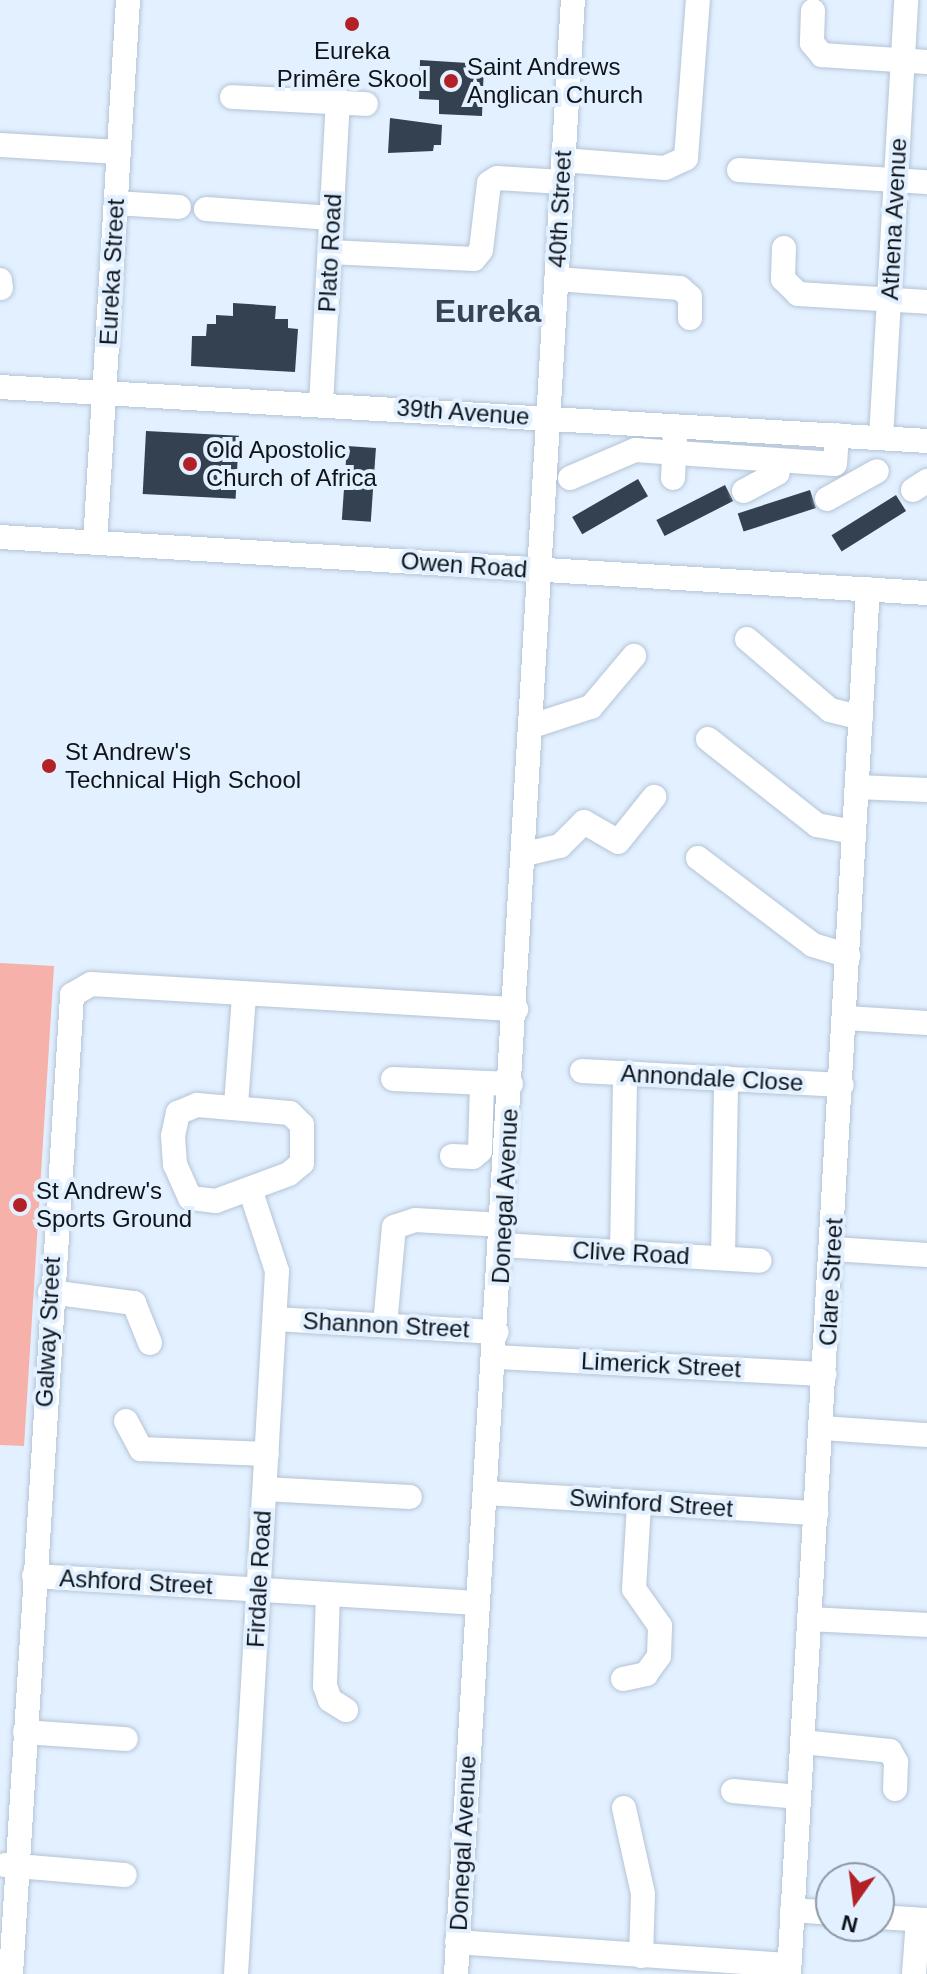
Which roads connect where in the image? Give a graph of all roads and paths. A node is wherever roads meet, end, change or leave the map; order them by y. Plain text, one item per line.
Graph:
1 (573, 0) edge
2 (698, 0) edge
3 (906, 0) edge
4 (135, 11) edge
5 (813, 11) dead end
6 (915, 62) edge
7 (232, 97) dead end
8 (338, 102) junction
9 (366, 104) dead end
10 (0, 145) edge
11 (119, 152) junction
12 (739, 170) dead end
13 (563, 171) junction
14 (896, 180) junction
15 (927, 182) edge
16 (116, 203) junction
17 (179, 207) dead end
18 (206, 209) dead end
19 (332, 218) junction
20 (784, 248) dead end
21 (330, 252) junction
22 (556, 279) junction
23 (0, 280) edge
24 (1, 288) edge
25 (889, 299) junction
26 (927, 302) edge
27 (690, 318) dead end
28 (0, 387) edge
29 (105, 390) junction
30 (321, 404) junction
31 (548, 418) junction
32 (676, 426) junction
33 (837, 435) junction
34 (881, 438) junction
35 (927, 441) edge
36 (757, 457) junction
37 (835, 464) junction
38 (673, 471) junction
39 (877, 471) dead end
40 (778, 473) dead end
41 (570, 478) dead end
42 (0, 537) edge
43 (95, 543) junction
44 (539, 570) junction
45 (868, 589) junction
46 (927, 593) edge
47 (747, 639) dead end
48 (634, 656) dead end
49 (861, 718) junction
50 (532, 726) junction
51 (708, 739) dead end
52 (857, 787) junction
53 (927, 790) edge
54 (654, 797) dead end
55 (854, 832) junction
56 (525, 854) junction
57 (698, 858) dead end
58 (848, 956) junction
59 (244, 995) junction
60 (516, 1009) junction
61 (846, 1018) junction
62 (927, 1023) edge
63 (582, 1071) dead end
64 (625, 1073) junction
65 (726, 1078) junction
66 (393, 1079) dead end
67 (482, 1083) junction
68 (511, 1084) junction
69 (842, 1085) junction
70 (236, 1105) junction
71 (452, 1156) dead end
72 (250, 1189) junction
73 (502, 1235) junction
74 (833, 1249) junction
75 (622, 1253) junction
76 (927, 1255) edge
77 (723, 1258) junction
78 (760, 1261) dead end
79 (50, 1292) junction
80 (275, 1319) junction
81 (385, 1325) junction
82 (497, 1332) junction
83 (150, 1343) dead end
84 (496, 1357) junction
85 (825, 1374) junction
86 (126, 1421) dead end
87 (823, 1428) junction
88 (927, 1435) edge
89 (267, 1454) junction
90 (265, 1489) junction
91 (486, 1493) junction
92 (410, 1497) dead end
93 (639, 1504) junction
94 (816, 1513) junction
95 (34, 1576) junction
96 (259, 1588) junction
97 (328, 1594) junction
98 (477, 1603) junction
99 (810, 1619) junction
100 (927, 1625) edge
101 (623, 1679) dead end
102 (346, 1710) dead end
103 (25, 1732) junction
104 (126, 1739) dead end
105 (802, 1742) junction
106 (895, 1789) dead end
107 (733, 1791) dead end
108 (799, 1797) junction
109 (624, 1808) dead end
110 (11, 1867) junction
111 (125, 1875) dead end
112 (792, 1910) junction
113 (815, 1912) edge
114 (895, 1918) edge
115 (922, 1920) edge
116 (457, 1942) junction
117 (641, 1956) junction
118 (582, 1964) edge
119 (789, 1969) edge
120 (11, 1974) edge
121 (236, 1974) edge
122 (456, 1974) edge
123 (914, 1974) edge

1 - 13 street, 40th Street
2 - 13 street
3 - 6 street, Athena Avenue
4 - 11 street, Eureka Street
5 - 6 street
6 - 14 street, Athena Avenue
7 - 8 street
8 - 9 street
8 - 19 street, Plato Road
10 - 11 street
11 - 16 street, Eureka Street
12 - 14 street
13 - 21 street
13 - 22 street, 40th Street
14 - 15 street
14 - 25 street, Athena Avenue
16 - 17 street
16 - 29 street, Eureka Street
18 - 19 street
19 - 21 street, Plato Road
20 - 25 street
21 - 30 street, Plato Road
22 - 27 street
22 - 31 street, 40th Street
23 - 24 street
25 - 26 street
25 - 34 street, Athena Avenue
28 - 29 street, 39th Avenue
29 - 30 street, 39th Avenue
29 - 43 street, Eureka Street
30 - 31 street, 39th Avenue
31 - 32 street, 39th Avenue
31 - 44 street, Donegal Avenue
32 - 33 street, 39th Avenue
32 - 38 street
33 - 34 street, 39th Avenue
33 - 37 street
34 - 35 street, 39th Avenue
36 - 37 street
36 - 38 street
36 - 40 street
37 - 39 street
38 - 41 street
42 - 43 street, Owen Road
43 - 44 street, Owen Road
44 - 45 street, Owen Road
44 - 50 street, Donegal Avenue
45 - 46 street, Owen Road
45 - 49 street, Clare Street
47 - 49 street
48 - 50 street
49 - 52 street, Clare Street
50 - 56 street, Donegal Avenue
51 - 55 street
52 - 53 street
52 - 55 street, Clare Street
54 - 56 street
55 - 58 street, Clare Street
56 - 60 street, Donegal Avenue
57 - 58 street
58 - 61 street, Clare Street
59 - 60 street, Galway Street
59 - 70 street
59 - 79 street, Galway Street
60 - 68 street, Donegal Avenue
61 - 62 street
61 - 69 street, Clare Street
63 - 64 street, Annondale Close
64 - 65 street, Annondale Close
64 - 75 street
65 - 69 street, Annondale Close
65 - 77 street
66 - 67 street
67 - 68 street
67 - 71 street
68 - 73 street, Donegal Avenue
69 - 74 street, Clare Street
70 - 72 street
70 - 72 street
72 - 80 street, Firdale Road
73 - 75 street, Clive Road
73 - 81 street, Clive Road
73 - 82 street, Donegal Avenue
74 - 76 street
74 - 85 street, Clare Street
75 - 77 street, Clive Road
77 - 78 street, Clive Road
79 - 83 street
79 - 95 street, Galway Street
80 - 81 street, Shannon Street
80 - 89 street, Firdale Road
81 - 82 street, Shannon Street
82 - 84 street, Donegal Avenue
84 - 85 street, Limerick Street
84 - 91 street, Donegal Avenue
85 - 87 street, Clare Street
86 - 89 street
87 - 88 street
87 - 94 street, Clare Street
89 - 90 street, Firdale Road
90 - 92 street
90 - 96 street, Firdale Road
91 - 93 street, Swinford Street
91 - 98 street, Donegal Avenue
93 - 94 street, Swinford Street
93 - 101 street
94 - 99 street, Clare Street
95 - 96 street, Ashford Street
95 - 103 street, Galway Street
96 - 97 street, Ashford Street
96 - 121 street, Firdale Road
97 - 98 street, Ashford Street
97 - 102 street
98 - 116 street, Donegal Avenue
99 - 100 street
99 - 105 street, Clare Street
103 - 104 street
103 - 110 street, Galway Street
105 - 106 street
105 - 108 street, Clare Street
107 - 108 street
108 - 112 street, Clare Street
109 - 117 street
110 - 111 street
110 - 120 street, Galway Street
112 - 113 street
112 - 119 street, Clare Street
114 - 115 street
115 - 123 street
116 - 118 street
116 - 122 street, Donegal Avenue
117 - 118 street
117 - 119 street

